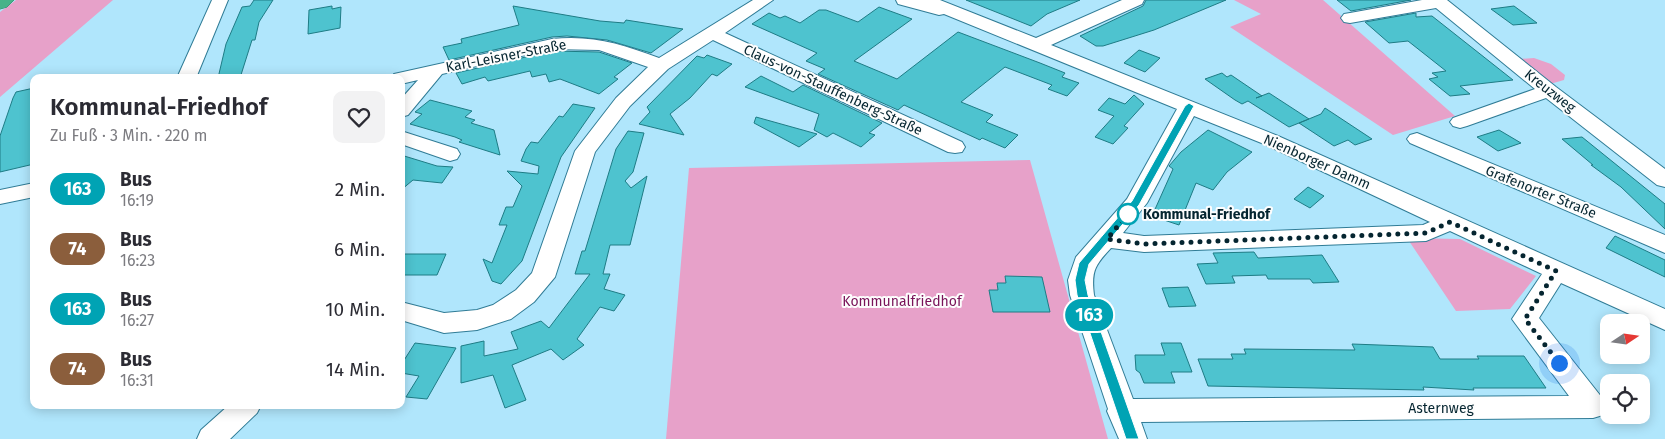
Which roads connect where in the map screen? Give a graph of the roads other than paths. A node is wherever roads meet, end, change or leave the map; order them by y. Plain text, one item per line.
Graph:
1 (4, 0) edge
2 (220, 0) edge
3 (904, 0) edge
4 (926, 0) edge
5 (1136, 0) edge
6 (762, 1) edge
7 (1438, 1) edge
8 (0, 3) edge
9 (964, 16) junction
10 (1350, 18) dead end
11 (711, 33) junction
12 (1038, 44) junction
13 (661, 65) junction
14 (437, 69) junction
15 (188, 74) edge
16 (405, 77) edge
17 (1549, 91) junction
18 (405, 106) edge
19 (1189, 106) junction
20 (1460, 122) dead end
21 (405, 139) edge
22 (1417, 139) dead end
23 (956, 147) dead end
24 (450, 154) dead end
25 (1665, 180) edge
26 (30, 191) edge
27 (0, 197) edge
28 (1450, 222) junction
29 (1107, 239) junction
30 (1665, 245) edge
31 (1556, 271) junction
32 (405, 312) edge
33 (1665, 320) edge
34 (243, 409) edge
35 (1122, 411) junction
36 (211, 439) edge
37 (1132, 439) edge

1 - 8 highway
2 - 15 street
3 - 9 street, Nienborger Damm
4 - 9 street, Nienborger Damm
5 - 12 street
6 - 11 street
7 - 10 street
7 - 17 street, Kreuzweg
9 - 12 street, Nienborger Damm
11 - 13 street
11 - 23 street, Claus-von-Stauffenberg-Straße
12 - 19 street, Nienborger Damm
13 - 14 street, Karl-Leisner-Straße
13 - 32 street
14 - 16 street, Karl-Leisner-Straße
14 - 18 street, Karl-Leisner-Straße
17 - 20 street
17 - 25 street, Kreuzweg
19 - 28 street, Nienborger Damm
19 - 29 street
21 - 24 street
22 - 30 street, Grafenorter Straße
26 - 27 street
28 - 29 street
28 - 31 street, Nienborger Damm
29 - 35 street
31 - 33 street, Nienborger Damm
31 - 35 street, Asternweg
34 - 36 street
35 - 37 street

